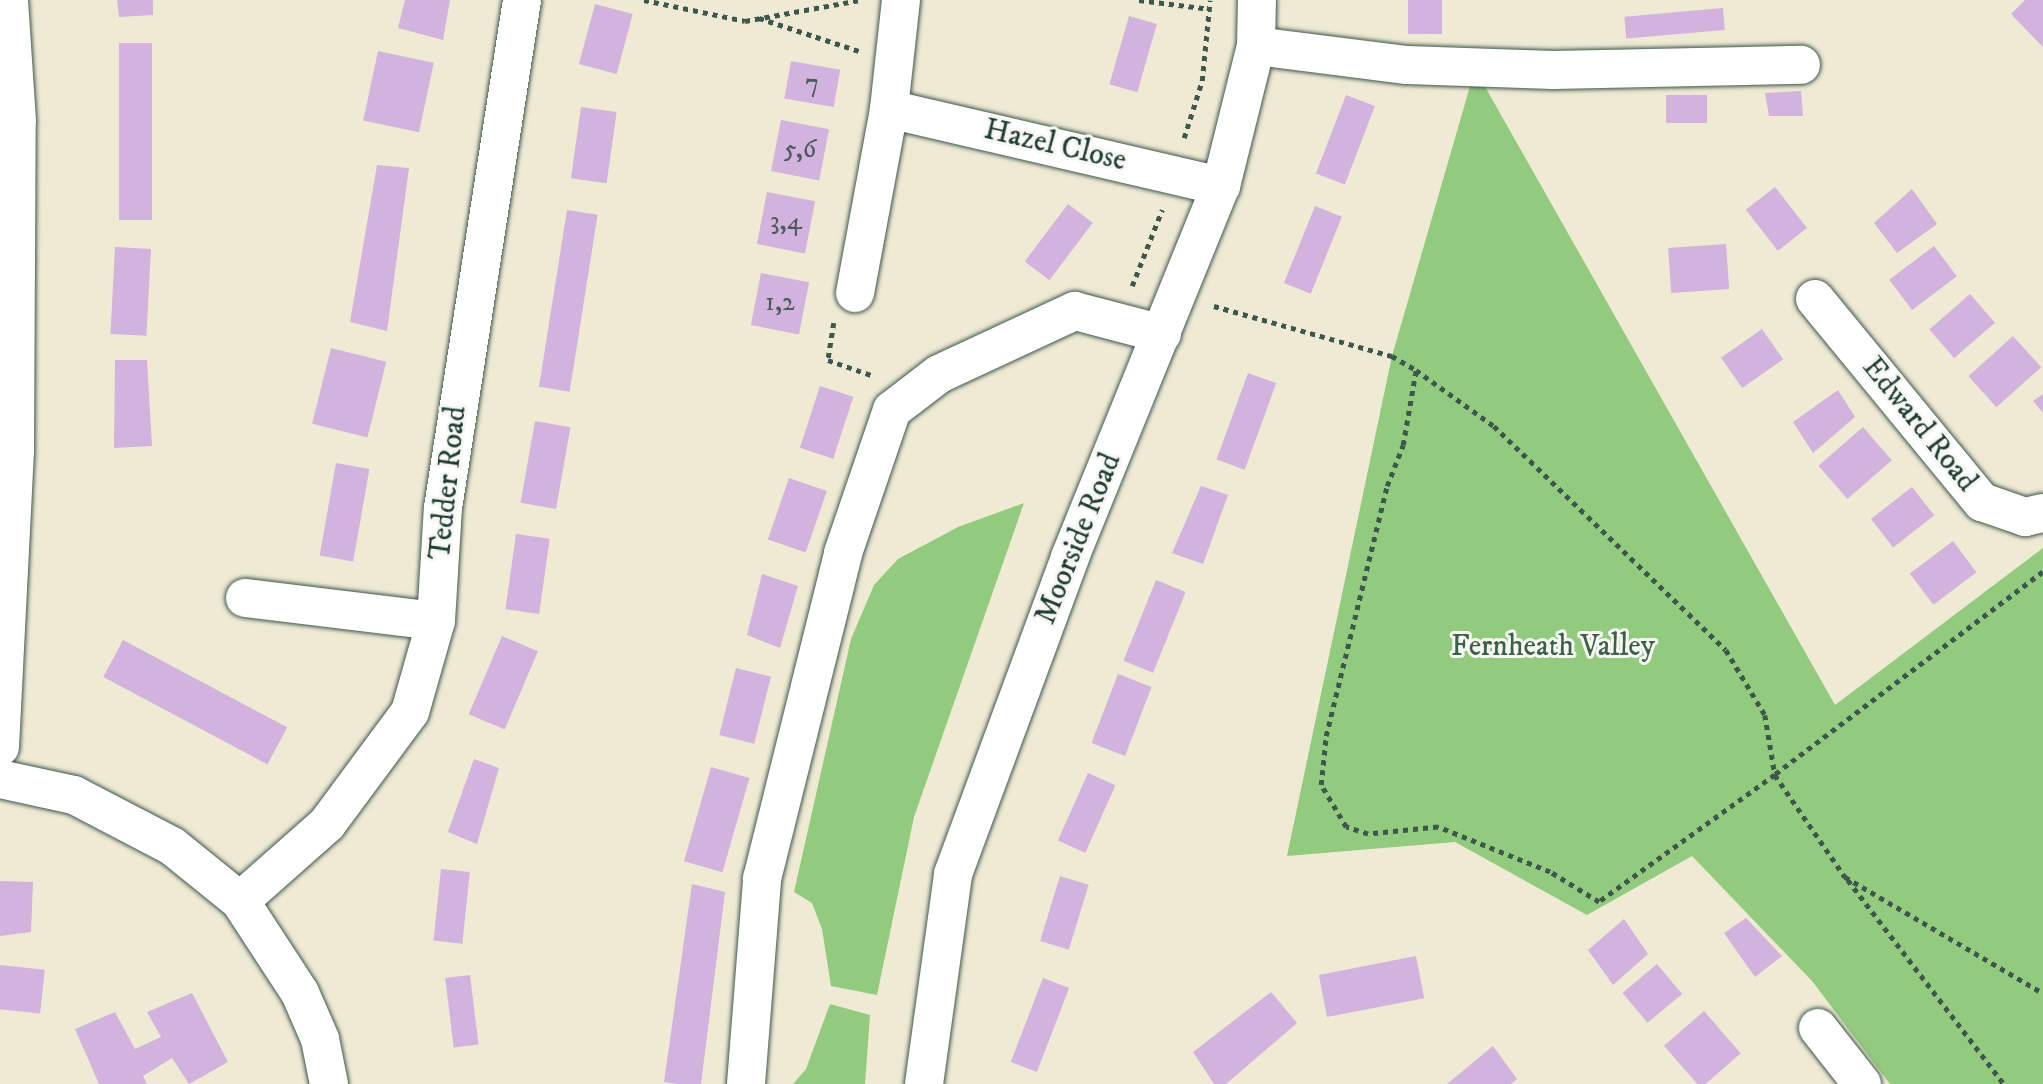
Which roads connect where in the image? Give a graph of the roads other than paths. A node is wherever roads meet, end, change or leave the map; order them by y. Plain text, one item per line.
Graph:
1 (9, 0) edge
2 (522, 0) edge
3 (901, 0) edge
4 (1256, 20) edge
5 (1801, 65) dead end
6 (889, 109) junction
7 (1221, 186) junction
8 (855, 293) dead end
9 (1815, 299) dead end
10 (1162, 334) junction
11 (2043, 513) edge
12 (245, 598) dead end
13 (436, 621) junction
14 (0, 747) edge
15 (0, 779) edge
16 (240, 901) junction
17 (1818, 1028) dead end
18 (330, 1084) edge
19 (746, 1084) edge
20 (924, 1084) edge
21 (1862, 1084) edge

1 - 14 street
2 - 13 street, Tedder Road
3 - 6 street
4 - 5 street
4 - 7 street, Moorside Road
6 - 7 street, Hazel Close
6 - 8 street
7 - 10 street, Moorside Road
9 - 11 street, Edward Road
10 - 19 street
10 - 20 street, Moorside Road
12 - 13 street
13 - 16 street, Tedder Road
15 - 16 street
16 - 18 street
17 - 21 street

